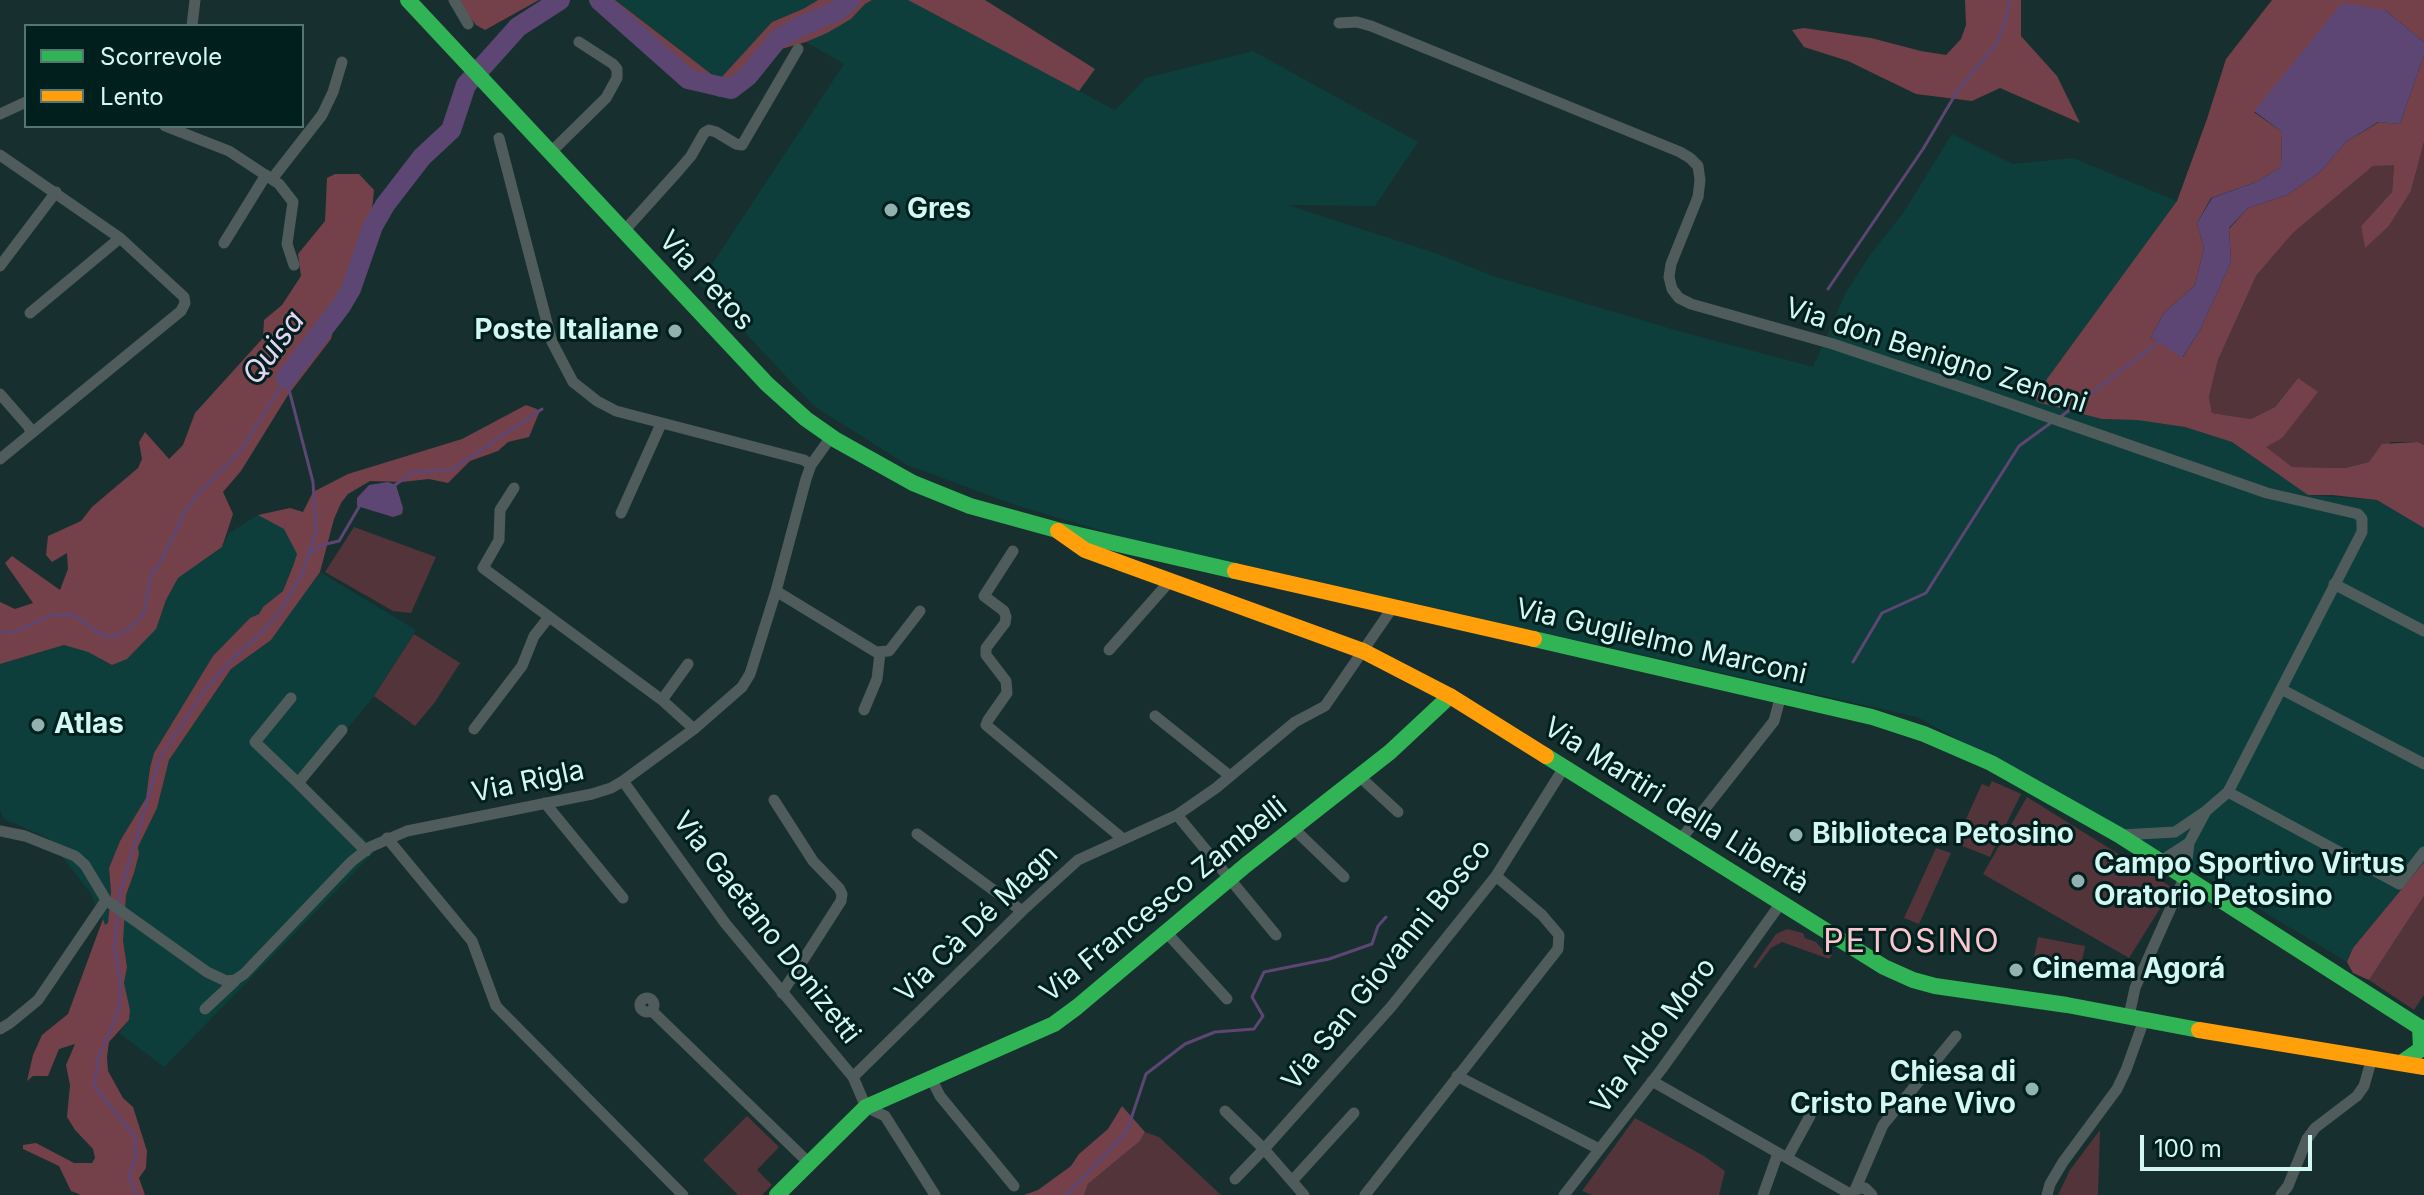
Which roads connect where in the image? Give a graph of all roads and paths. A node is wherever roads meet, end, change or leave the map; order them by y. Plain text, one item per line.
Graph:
1 (195, 0) edge
2 (408, 0) edge
3 (454, 0) edge
4 (1339, 23) dead end
5 (192, 24) edge
6 (468, 24) dead end
7 (579, 42) dead end
8 (798, 49) dead end
9 (342, 62) dead end
10 (24, 103) edge
11 (0, 114) edge
12 (170, 128) edge
13 (499, 138) dead end
14 (551, 152) junction
15 (0, 155) edge
16 (269, 177) junction
17 (56, 192) junction
18 (624, 231) junction
19 (120, 238) junction
20 (224, 243) dead end
21 (294, 265) dead end
22 (0, 266) edge
23 (30, 313) dead end
24 (0, 394) edge
25 (661, 424) junction
26 (31, 432) junction
27 (831, 437) junction
28 (0, 459) edge
29 (811, 465) junction
30 (514, 488) dead end
31 (621, 513) dead end
32 (1057, 530) junction
33 (1115, 544) junction
34 (1013, 551) dead end
35 (1129, 566) junction
36 (1170, 581) junction
37 (2334, 584) junction
38 (776, 591) junction
39 (1393, 607) junction
40 (920, 611) dead end
41 (549, 617) junction
42 (2424, 631) edge
43 (1109, 650) dead end
44 (1363, 651) junction
45 (880, 653) junction
46 (688, 664) dead end
47 (2281, 689) junction
48 (1781, 695) junction
49 (1450, 696) junction
50 (291, 698) dead end
51 (662, 700) junction
52 (864, 710) dead end
53 (1155, 716) dead end
54 (474, 729) dead end
55 (694, 729) junction
56 (342, 730) dead end
57 (2424, 764) edge
58 (1565, 766) junction
59 (1230, 776) junction
60 (1359, 776) junction
61 (623, 781) junction
62 (298, 783) junction
63 (2228, 792) junction
64 (774, 800) dead end
65 (545, 803) junction
66 (2206, 811) junction
67 (1398, 812) dead end
68 (1177, 815) junction
69 (1293, 828) junction
70 (0, 831) edge
71 (2175, 832) junction
72 (917, 834) dead end
73 (2119, 835) junction
74 (387, 838) junction
75 (1123, 839) junction
76 (1681, 839) junction
77 (2189, 843) junction
78 (366, 851) junction
79 (2424, 852) edge
80 (2161, 861) junction
81 (1496, 876) junction
82 (2185, 876) junction
83 (1344, 877) dead end
84 (1231, 878) junction
85 (623, 898) dead end
86 (1781, 903) junction
87 (114, 906) junction
88 (1022, 911) junction
89 (1166, 932) junction
90 (1276, 935) dead end
91 (235, 980) junction
92 (782, 993) junction
93 (1227, 999) dead end
94 (205, 1009) dead end
95 (652, 1011) dead end
96 (2137, 1018) junction
97 (2422, 1028) edge
98 (0, 1029) edge
99 (1956, 1036) dead end
100 (2372, 1058) junction
101 (2424, 1058) edge
102 (2401, 1063) junction
103 (2424, 1067) edge
104 (1457, 1076) junction
105 (853, 1077) junction
106 (931, 1078) junction
107 (1652, 1081) junction
108 (866, 1107) junction
109 (1225, 1111) dead end
110 (1354, 1113) dead end
111 (1810, 1116) dead end
112 (1264, 1149) junction
113 (1599, 1149) junction
114 (1782, 1155) junction
115 (809, 1163) junction
116 (1235, 1179) dead end
117 (1292, 1181) junction
118 (1014, 1186) dead end
119 (1853, 1193) edge
120 (683, 1195) edge
121 (777, 1195) edge
122 (935, 1195) edge
123 (1304, 1195) edge
124 (1365, 1195) edge
125 (1564, 1195) edge
126 (1763, 1195) edge
127 (1872, 1195) edge
128 (2047, 1195) edge
129 (2281, 1195) edge

1 - 5 street
2 - 14 main road, Via Petos
3 - 6 street
4 - 37 street, Via don Benigno Zenoni
7 - 14 street
8 - 18 street
9 - 16 street
10 - 11 street
12 - 16 street
13 - 25 street
14 - 18 main road, Via Petos
15 - 17 street
16 - 20 street
16 - 21 street
17 - 19 street
17 - 22 street
18 - 27 main road, Via Petos
19 - 23 street
19 - 26 street
24 - 26 street
25 - 29 street
25 - 31 street
26 - 28 street
27 - 29 street, Via Rigla
27 - 32 main road, Via Guglielmo Marconi
29 - 38 street, Via Rigla
30 - 41 street
32 - 33 main road, Via Guglielmo Marconi
32 - 35 main road, Via Martiri della Libertà
33 - 35 main road
33 - 39 main road, Via Guglielmo Marconi
34 - 75 street
35 - 36 main road, Via Martiri della Libertà
36 - 43 street
36 - 44 main road, Via Martiri della Libertà
37 - 42 street
37 - 47 street, Via don Benigno Zenoni
38 - 45 street
38 - 55 street, Via Rigla
39 - 44 street, Via Cà Dé Magn
39 - 48 main road, Via Guglielmo Marconi
40 - 45 street
41 - 51 street
41 - 54 street
44 - 49 main road, Via Martiri della Libertà
44 - 59 street, Via Cà Dé Magn
45 - 52 street
46 - 51 street
47 - 57 street
47 - 63 street, Via don Benigno Zenoni
48 - 73 main road, Via Guglielmo Marconi
48 - 76 street
49 - 58 main road, Via Martiri della Libertà
49 - 60 main road, Via Francesco Zambelli
50 - 62 street
51 - 55 street
53 - 59 street
55 - 61 street, Via Rigla
56 - 62 street
58 - 76 main road, Via Martiri della Libertà
58 - 81 street, Via San Giovanni Bosco
59 - 68 street, Via Cà Dé Magn
60 - 67 street
60 - 69 main road, Via Francesco Zambelli
61 - 65 street, Via Rigla
61 - 92 street, Via Gaetano Donizetti
62 - 78 street
63 - 66 street, Via don Benigno Zenoni
63 - 79 street
64 - 92 street
65 - 74 street, Via Rigla
65 - 85 street
66 - 71 street, Via don Benigno Zenoni
66 - 77 street, Via don Benigno Zenoni
68 - 75 street, Via Cà Dé Magn
68 - 84 street
69 - 83 street
69 - 84 main road, Via Francesco Zambelli
70 - 87 street
71 - 73 street
71 - 80 street
72 - 88 street
73 - 80 main road, Via Guglielmo Marconi
74 - 78 street, Via Rigla
74 - 120 street
75 - 88 street, Via Cà Dé Magn
76 - 86 main road, Via Martiri della Libertà
77 - 80 street, Via don Benigno Zenoni
77 - 82 street, Via don Benigno Zenoni
78 - 91 street, Via Rigla
80 - 82 main road, Via Guglielmo Marconi
81 - 104 street
81 - 112 street, Via San Giovanni Bosco
82 - 96 street, Via don Benigno Zenoni
82 - 97 main road, Via Guglielmo Marconi
84 - 89 main road, Via Francesco Zambelli
84 - 90 street
86 - 96 main road, Via Martiri della Libertà
86 - 107 street, Via Aldo Moro
87 - 91 street
87 - 98 street
88 - 105 street, Via Cà Dé Magn
89 - 93 street
89 - 106 main road, Via Francesco Zambelli
91 - 94 street, Via Rigla
92 - 105 street, Via Gaetano Donizetti
95 - 115 street
96 - 100 main road, Via Martiri della Libertà
96 - 128 street, Via don Benigno Zenoni
97 - 102 main road
99 - 119 street
100 - 102 main road, Via Martiri della Libertà
100 - 129 street
101 - 102 main road, Via Martiri della Libertà
102 - 103 main road, Via Martiri della Libertà
104 - 113 street
104 - 124 street
105 - 108 street, Via Gaetano Donizetti
106 - 108 main road, Via Francesco Zambelli
106 - 118 street
107 - 113 street, Via Aldo Moro
107 - 114 street
108 - 115 main road, Via Francesco Zambelli
108 - 122 street
109 - 112 street
110 - 117 street
111 - 114 street
112 - 116 street, Via San Giovanni Bosco
112 - 117 street
113 - 125 street, Via Aldo Moro
114 - 119 street
114 - 126 street
115 - 121 main road, Via Francesco Zambelli
117 - 123 street
119 - 127 street

